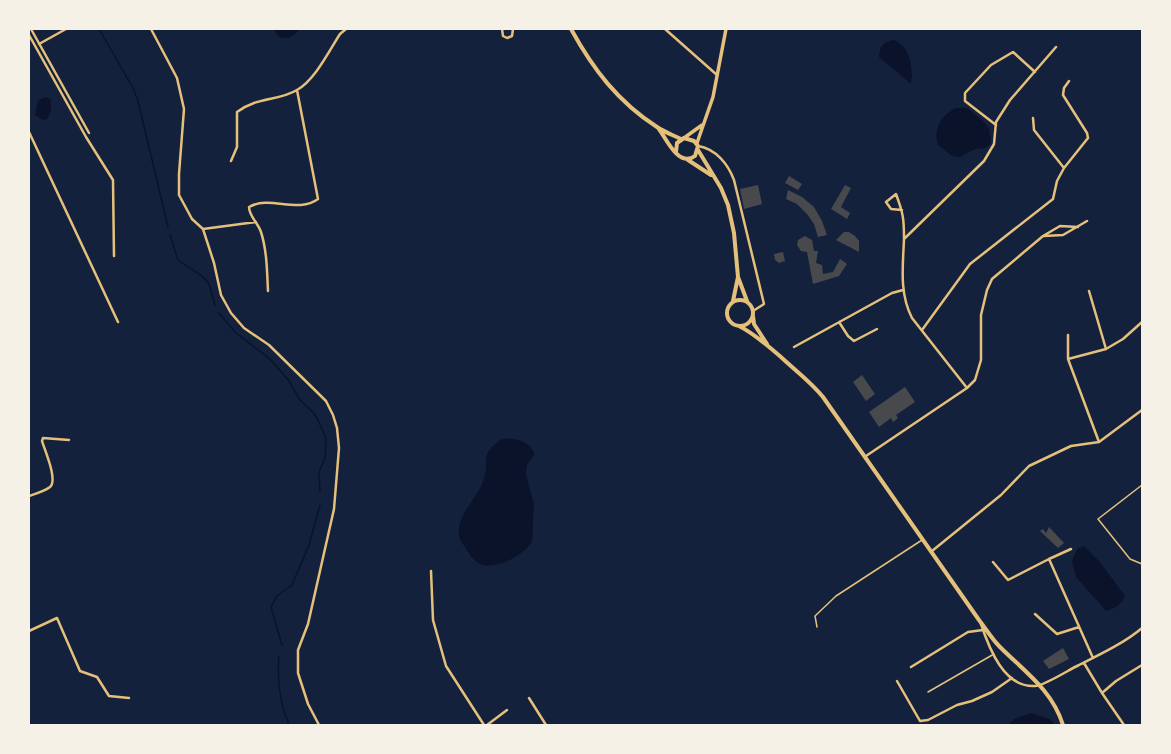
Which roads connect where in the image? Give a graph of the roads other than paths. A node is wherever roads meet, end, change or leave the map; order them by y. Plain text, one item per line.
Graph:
1 (31, 29) edge
2 (66, 29) edge
3 (151, 29) edge
4 (346, 29) edge
5 (502, 29) edge
6 (513, 29) edge
7 (571, 29) edge
8 (665, 29) edge
9 (726, 29) edge
10 (29, 35) edge
11 (39, 44) junction
12 (1056, 47) dead end
13 (1035, 72) junction
14 (717, 75) junction
15 (1069, 81) dead end
16 (297, 90) junction
17 (1033, 118) dead end
18 (702, 125) junction
19 (996, 125) junction
20 (658, 128) junction
21 (29, 132) edge
22 (89, 133) dead end
23 (683, 139) junction
24 (697, 146) junction
25 (676, 152) junction
26 (686, 160) junction
27 (231, 161) dead end
28 (1064, 168) junction
29 (713, 176) junction
30 (902, 210) junction
31 (1087, 221) dead end
32 (256, 222) junction
33 (1078, 227) junction
34 (203, 229) junction
35 (1043, 236) junction
36 (904, 239) junction
37 (114, 256) dead end
38 (738, 277) junction
39 (903, 290) junction
40 (1089, 291) dead end
41 (268, 292) dead end
42 (733, 301) junction
43 (747, 301) junction
44 (753, 313) junction
45 (118, 322) dead end
46 (839, 322) junction
47 (1142, 322) edge
48 (739, 326) junction
49 (877, 329) dead end
50 (922, 330) junction
51 (1068, 335) dead end
52 (768, 346) junction
53 (794, 347) dead end
54 (1106, 349) junction
55 (1068, 359) junction
56 (967, 388) junction
57 (1142, 410) edge
58 (69, 440) dead end
59 (1099, 442) junction
60 (866, 456) junction
61 (1142, 485) edge
62 (29, 496) edge
63 (923, 539) junction
64 (1071, 549) dead end
65 (932, 552) junction
66 (1048, 559) junction
67 (993, 562) dead end
68 (1142, 564) edge
69 (431, 571) dead end
70 (1035, 614) dead end
71 (979, 620) junction
72 (817, 627) dead end
73 (1079, 627) junction
74 (1142, 628) edge
75 (983, 630) junction
76 (29, 631) edge
77 (994, 654) junction
78 (1093, 658) junction
79 (1084, 663) junction
80 (1142, 665) edge
81 (911, 666) dead end
82 (1012, 678) junction
83 (897, 681) dead end
84 (1041, 684) junction
85 (928, 692) dead end
86 (1102, 693) junction
87 (129, 698) dead end
88 (529, 698) dead end
89 (507, 710) dead end
90 (319, 725) edge
91 (485, 725) edge
92 (546, 725) edge
93 (1063, 725) edge
94 (1124, 725) edge

1 - 11 street
2 - 11 street
3 - 34 street
4 - 16 street
5 - 6 street
7 - 20 main road
8 - 14 street
9 - 14 street
10 - 37 street
11 - 22 street
12 - 13 street
13 - 19 street
13 - 19 street
14 - 18 street
15 - 28 street
16 - 27 street
16 - 32 street
17 - 28 street
18 - 23 street
18 - 24 street
19 - 36 street
20 - 23 main road
20 - 25 main road
21 - 45 street
23 - 24 main road
23 - 25 main road
24 - 26 main road
24 - 29 main road
24 - 44 street
25 - 26 main road
26 - 29 main road
28 - 50 street
29 - 38 main road
30 - 30 street
30 - 36 street
31 - 33 street
32 - 34 street
32 - 41 street
33 - 35 street
33 - 35 street
34 - 90 street
35 - 56 street
36 - 39 street
38 - 42 main road
38 - 43 main road
39 - 46 street
39 - 50 street
40 - 54 street
42 - 43 main road
42 - 48 main road
43 - 44 main road
44 - 48 main road
44 - 52 main road
46 - 49 street
46 - 53 street
47 - 54 street
48 - 52 main road
50 - 56 street
51 - 55 street
52 - 60 main road
54 - 55 street
55 - 59 street
56 - 60 street
57 - 59 street
58 - 62 street
59 - 65 street
60 - 63 main road
61 - 68 lane
63 - 65 main road
63 - 72 lane
64 - 66 street
65 - 71 main road
66 - 67 street
66 - 73 street
69 - 91 street
70 - 73 street
71 - 75 street
71 - 84 main road
73 - 78 street
74 - 78 street
75 - 77 street
75 - 81 street
76 - 87 street
77 - 82 street
77 - 85 lane
78 - 79 street
79 - 84 street
79 - 86 street
80 - 86 street
82 - 83 street
82 - 84 street
84 - 93 main road
86 - 94 street
88 - 92 street
89 - 91 street

